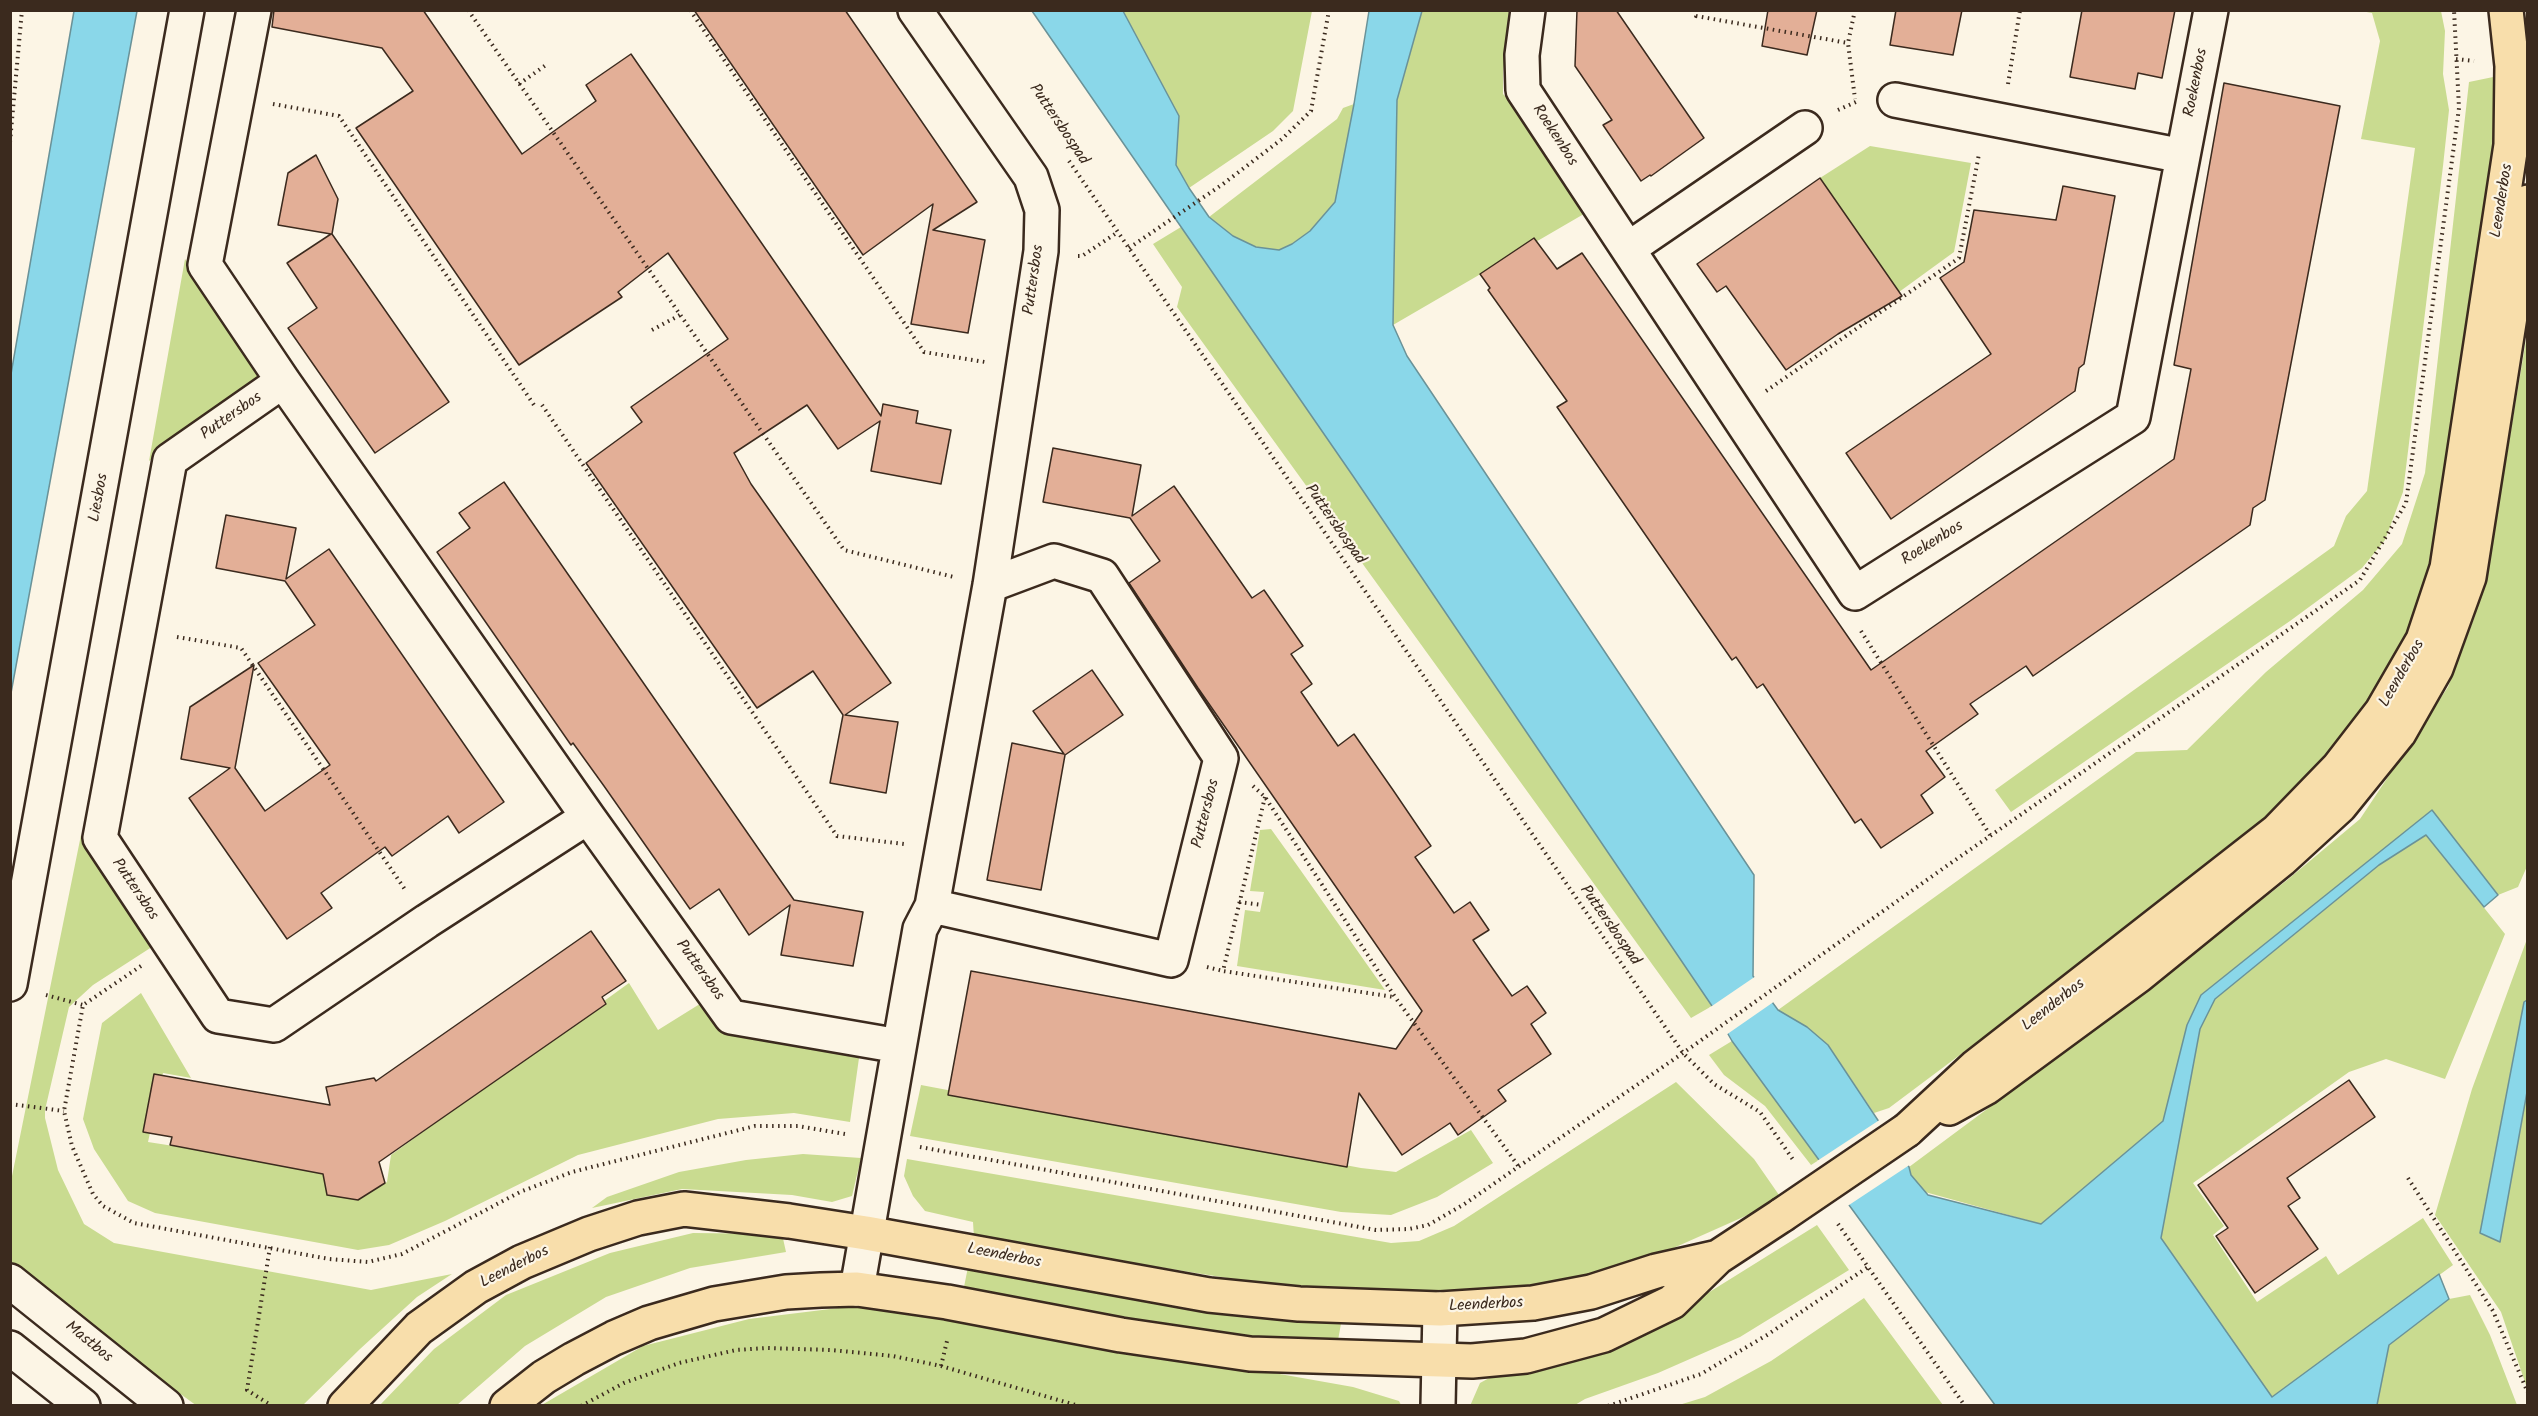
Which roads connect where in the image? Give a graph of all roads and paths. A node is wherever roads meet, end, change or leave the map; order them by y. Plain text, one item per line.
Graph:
1 (22, 10) edge
2 (187, 10) edge
3 (254, 10) edge
4 (468, 10) edge
5 (690, 10) edge
6 (915, 10) edge
7 (1329, 10) edge
8 (1528, 10) edge
9 (1697, 10) edge
10 (1855, 10) edge
11 (2020, 10) edge
12 (2211, 10) edge
13 (2454, 10) edge
14 (2506, 10) edge
15 (2523, 10) edge
16 (2528, 12) edge
17 (1848, 43) junction
18 (546, 65) dead end
19 (519, 84) junction
20 (237, 97) junction
21 (1894, 100) joint
22 (1856, 101) junction
23 (1994, 119) junction
24 (1805, 128) joint
25 (10, 142) edge
26 (1065, 155) dead end
27 (2183, 156) junction
28 (2528, 202) edge
29 (1129, 249) junction
30 (1628, 249) junction
31 (680, 315) junction
32 (652, 330) dead end
33 (1023, 368) junction
34 (283, 381) junction
35 (542, 405) dead end
36 (536, 408) dead end
37 (1736, 412) junction
38 (990, 585) junction
39 (1855, 593) junction
40 (138, 630) junction
41 (1221, 758) junction
42 (1265, 797) junction
43 (588, 817) junction
44 (1990, 836) junction
45 (942, 849) junction
46 (1239, 902) junction
47 (1262, 905) dead end
48 (932, 906) junction
49 (427, 921) junction
50 (171, 945) junction
51 (25, 989) edge
52 (1395, 997) junction
53 (83, 1005) junction
54 (899, 1046) junction
55 (1683, 1053) junction
56 (10, 1104) edge
57 (64, 1112) junction
58 (1907, 1130) junction
59 (882, 1141) junction
60 (1519, 1167) junction
61 (2408, 1178) dead end
62 (866, 1233) junction
63 (270, 1247) junction
64 (1718, 1257) junction
65 (1868, 1268) dead end
66 (10, 1281) edge
67 (857, 1289) junction
68 (1440, 1309) junction
69 (10, 1348) edge
70 (1440, 1360) junction
71 (2528, 1393) edge
72 (83, 1406) edge
73 (166, 1406) edge
74 (272, 1406) edge
75 (345, 1406) edge
76 (507, 1406) edge
77 (581, 1406) edge
78 (1079, 1406) edge
79 (1438, 1406) edge
80 (1608, 1406) edge

1 - 25 path
2 - 51 street, Liesbos
3 - 20 street, Puttersbos
4 - 19 path
5 - 33 path
6 - 33 street, Puttersbos
7 - 29 path
8 - 30 street, Roekenbos
9 - 17 path
10 - 17 path
11 - 23 path
12 - 27 street, Roekenbos
13 - 44 path
14 - 58 main road, Leenderbos
15 - 16 main road
17 - 22 path
18 - 19 path
19 - 31 path
20 - 34 street, Puttersbos
20 - 36 path
21 - 22 path
21 - 23 street
22 - 24 path
23 - 27 street
23 - 37 path
24 - 30 street
26 - 29 path, Puttersbospad
27 - 39 street, Roekenbos
28 - 58 main road, Leenderbos
29 - 55 path, Puttersbospad
30 - 37 street, Roekenbos
31 - 32 path
31 - 38 path
33 - 38 street, Puttersbos
34 - 40 street, Puttersbos
34 - 43 street, Puttersbos
35 - 45 path
37 - 39 street, Roekenbos
38 - 41 street, Puttersbos
38 - 45 street, Puttersbos
39 - 44 path
40 - 49 path
40 - 50 street, Puttersbos
41 - 42 path
41 - 48 street, Puttersbos
42 - 46 path
42 - 52 path
43 - 49 street, Puttersbos
43 - 54 street, Puttersbos
44 - 55 path
45 - 48 street, Puttersbos
46 - 47 path
46 - 52 path
48 - 54 street, Puttersbos
49 - 50 street, Puttersbos
50 - 53 path
51 - 53 path
52 - 60 path
53 - 57 path
54 - 59 street, Puttersbos
55 - 60 path
56 - 57 path
57 - 63 path
58 - 64 main road, Leenderbos, bridge
59 - 60 path
59 - 62 street, Puttersbos
59 - 63 path
61 - 71 path
62 - 67 street, Puttersbos
62 - 68 main road, Leenderbos
62 - 75 main road, Leenderbos
63 - 74 path
64 - 68 main road, Leenderbos
64 - 70 main road, Leenderbos
65 - 80 path
66 - 73 street, Mastbos
67 - 70 main road, Leenderbos
67 - 76 main road, Leenderbos
68 - 70 street
69 - 72 street
70 - 79 street
77 - 78 path

